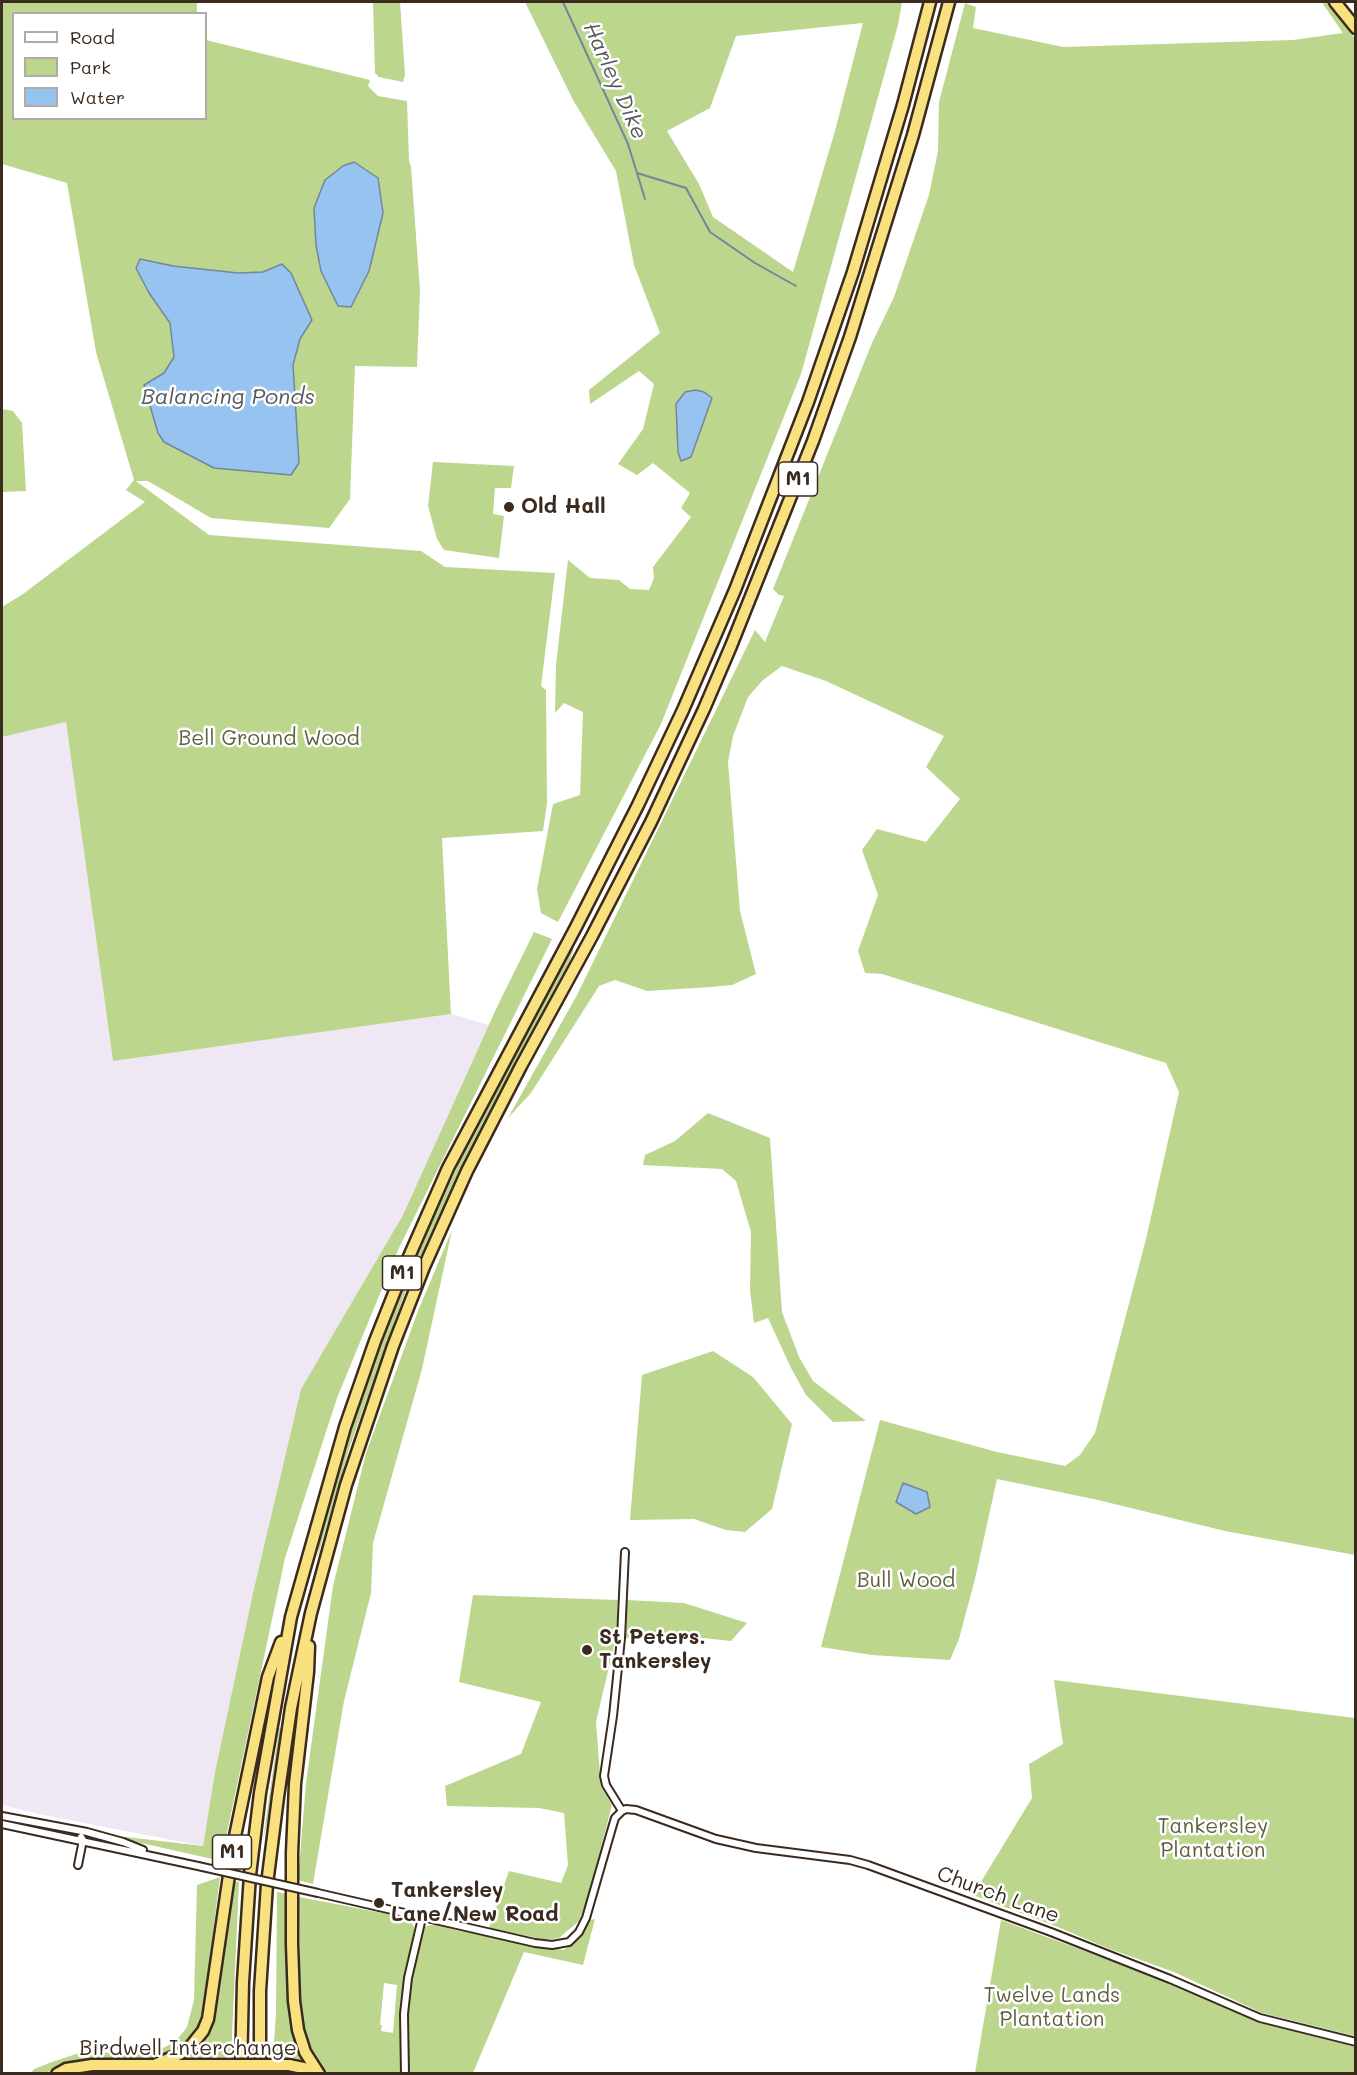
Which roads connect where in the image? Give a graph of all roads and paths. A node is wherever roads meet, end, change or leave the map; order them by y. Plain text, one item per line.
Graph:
1 (930, 2) edge
2 (949, 2) edge
3 (1335, 2) edge
4 (1356, 28) edge
5 (625, 1552) dead end
6 (311, 1613) junction
7 (291, 1617) junction
8 (622, 1810) junction
9 (2, 1816) edge
10 (2, 1824) edge
11 (70, 1829) junction
12 (83, 1840) junction
13 (160, 1857) junction
14 (78, 1865) dead end
15 (422, 1918) junction
16 (1356, 2042) edge
17 (154, 2065) junction
18 (57, 2073) edge
19 (241, 2073) edge
20 (260, 2073) edge
21 (319, 2073) edge
22 (405, 2073) edge

1 - 7 highway, M1
2 - 6 highway, M1
3 - 4 highway
5 - 8 street
6 - 20 highway, M1
6 - 21 highway, M1
7 - 17 highway, M1
7 - 19 highway, M1
8 - 15 street
8 - 16 street, Church Lane
9 - 11 street
10 - 12 street
11 - 12 street
11 - 13 street
12 - 13 street
12 - 14 street
13 - 15 street, bridge
15 - 22 street
17 - 18 highway, Birdwell Interchange
17 - 21 highway, Birdwell Interchange, bridge

